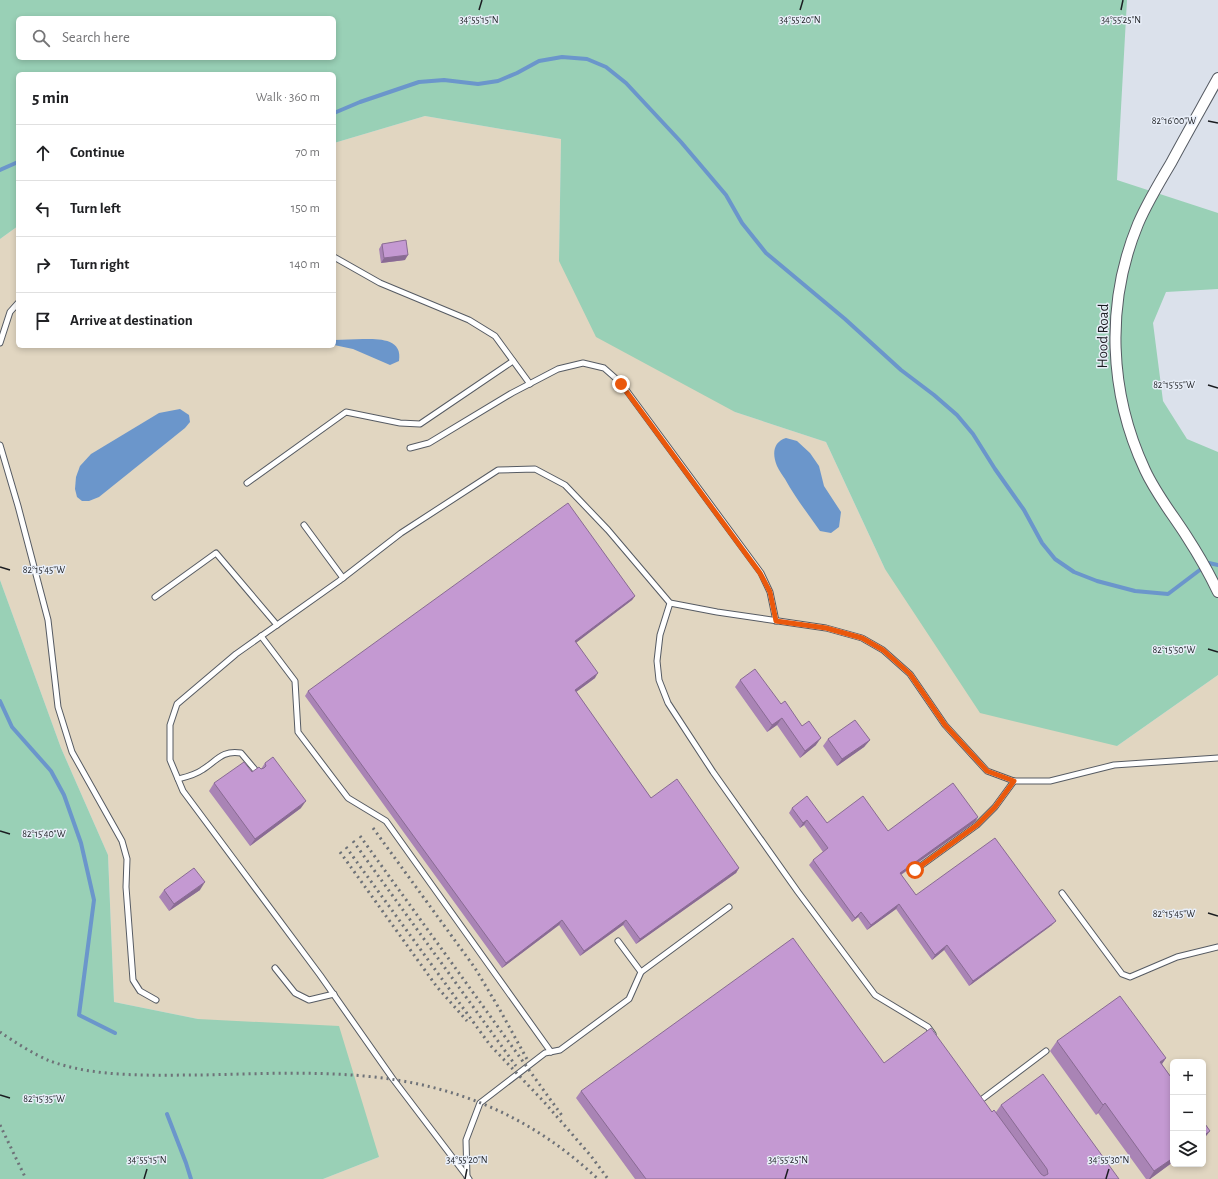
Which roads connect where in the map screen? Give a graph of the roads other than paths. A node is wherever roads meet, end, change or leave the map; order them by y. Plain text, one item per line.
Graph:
1 (1218, 78) edge
2 (336, 258) edge
3 (16, 305) edge
4 (0, 343) edge
5 (513, 361) junction
6 (530, 384) junction
7 (0, 446) edge
8 (410, 448) dead end
9 (247, 483) dead end
10 (304, 525) dead end
11 (343, 578) junction
12 (1218, 592) edge
13 (155, 598) dead end
14 (670, 603) junction
15 (776, 621) junction
16 (277, 625) junction
17 (261, 636) junction
18 (1218, 758) edge
19 (257, 772) edge
20 (178, 779) junction
21 (1014, 781) junction
22 (915, 870) edge
23 (1062, 893) dead end
24 (729, 907) dead end
25 (618, 941) dead end
26 (1218, 947) edge
27 (275, 968) dead end
28 (641, 972) junction
29 (334, 994) junction
30 (156, 1000) dead end
31 (937, 1039) edge
32 (1046, 1051) dead end
33 (551, 1052) junction
34 (976, 1094) edge
35 (981, 1100) junction
36 (985, 1106) edge
37 (468, 1178) edge

1 - 12 street, Hood Road
2 - 5 lane
3 - 4 lane
5 - 6 lane
5 - 9 lane
6 - 8 lane
6 - 15 lane
7 - 30 lane
10 - 11 lane
11 - 14 lane
11 - 16 lane
13 - 16 lane
14 - 15 lane
14 - 31 lane
15 - 21 lane
16 - 17 lane
17 - 20 lane
17 - 33 lane
18 - 21 lane
19 - 20 lane
20 - 29 lane
21 - 22 lane
23 - 26 lane
24 - 28 lane
25 - 28 lane
27 - 29 lane
28 - 33 lane
29 - 37 lane
32 - 35 lane
33 - 37 lane
34 - 35 lane
35 - 36 lane

